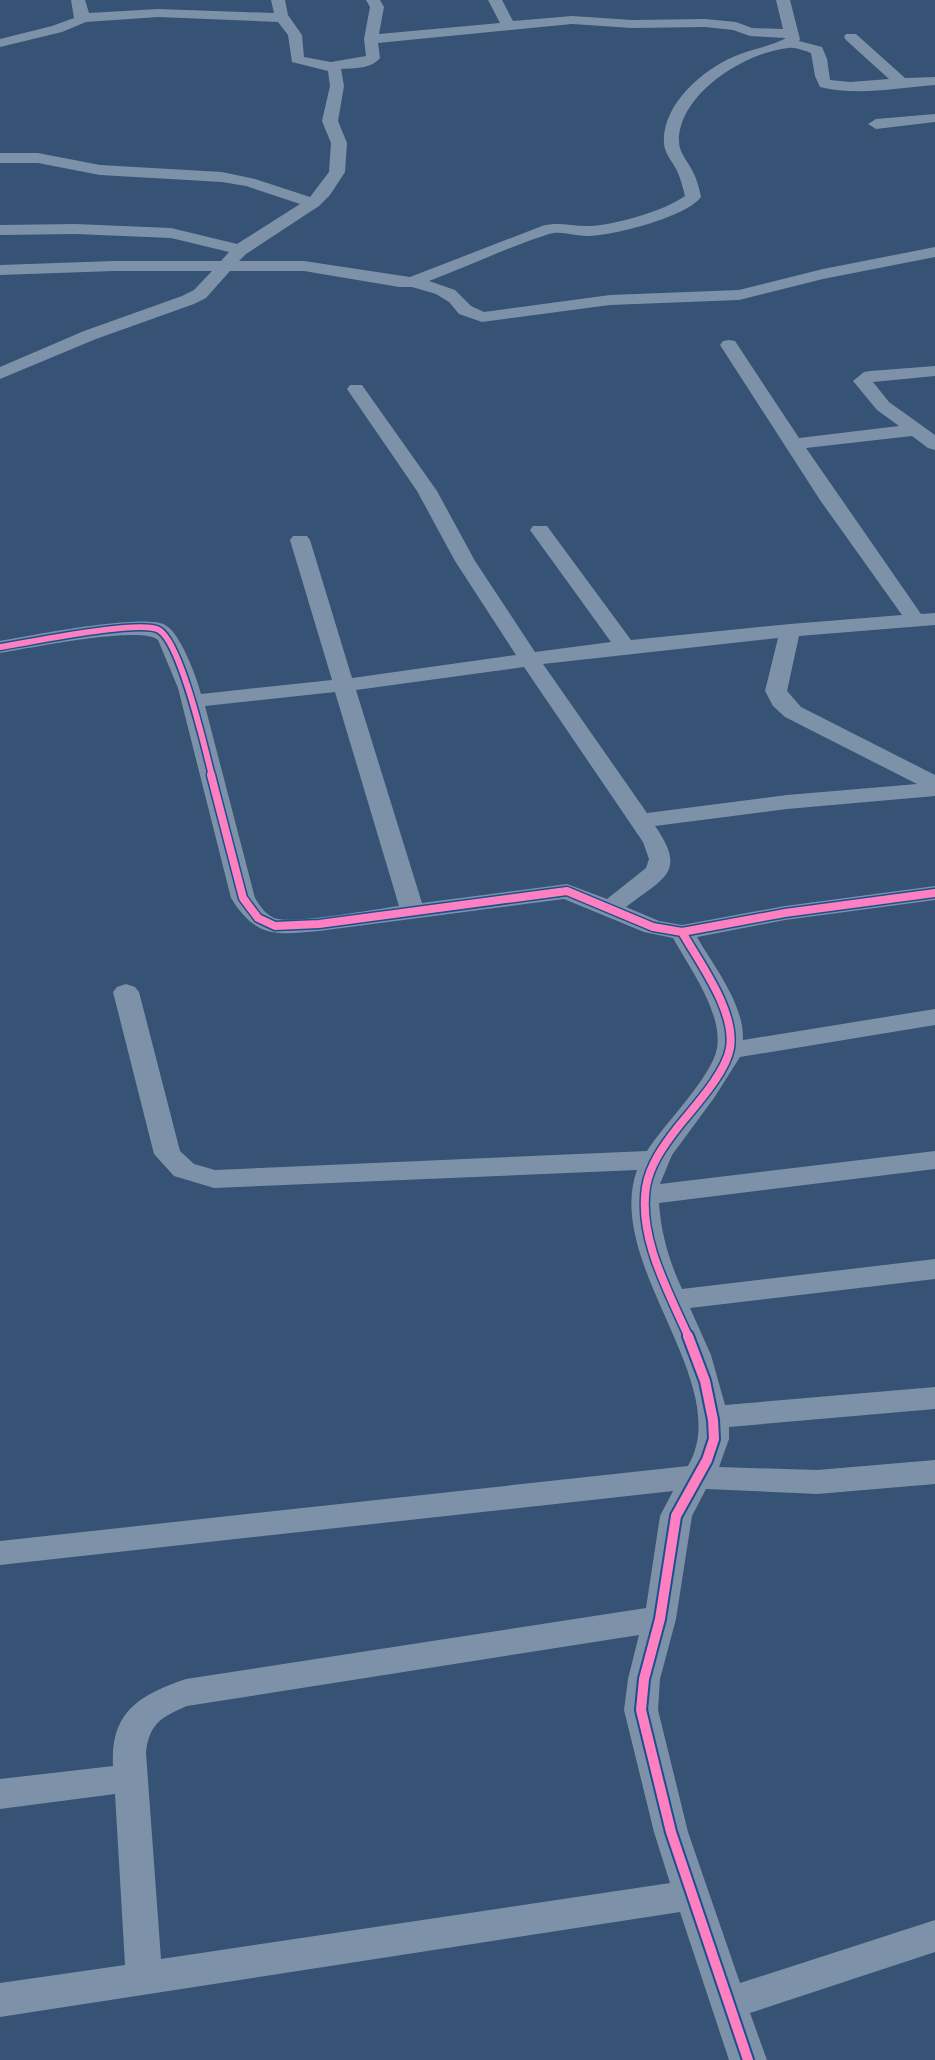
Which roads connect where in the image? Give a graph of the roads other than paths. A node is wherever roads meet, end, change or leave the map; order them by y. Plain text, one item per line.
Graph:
1 (78, 0) edge
2 (278, 0) edge
3 (373, 0) edge
4 (495, 0) edge
5 (783, 0) edge
6 (81, 18) junction
7 (283, 18) junction
8 (509, 26) junction
9 (851, 36) dead end
10 (791, 38) junction
11 (371, 39) junction
12 (0, 43) edge
13 (331, 66) junction
14 (935, 81) edge
15 (901, 83) junction
16 (935, 118) edge
17 (876, 124) dead end
18 (0, 158) edge
19 (313, 203) junction
20 (0, 230) edge
21 (240, 250) junction
22 (935, 252) edge
23 (226, 267) junction
24 (0, 270) edge
25 (412, 282) junction
26 (729, 345) dead end
27 (935, 371) edge
28 (0, 374) edge
29 (356, 389) dead end
30 (917, 430) junction
31 (794, 444) junction
32 (935, 444) edge
33 (540, 530) dead end
34 (300, 540) dead end
35 (926, 620) edge
36 (790, 630) junction
37 (0, 647) edge
38 (625, 647) junction
39 (529, 659) junction
40 (345, 685) junction
41 (192, 701) junction
42 (935, 784) edge
43 (935, 789) edge
44 (640, 821) junction
45 (935, 893) edge
46 (610, 908) junction
47 (412, 911) junction
48 (682, 932) junction
49 (126, 992) dead end
50 (935, 1017) edge
51 (730, 1050) junction
52 (653, 1160) junction
53 (935, 1160) edge
54 (645, 1195) junction
55 (935, 1269) edge
56 (672, 1300) junction
57 (935, 1398) edge
58 (713, 1417) junction
59 (935, 1472) edge
60 (698, 1477) junction
61 (0, 1553) edge
62 (660, 1619) junction
63 (130, 1778) junction
64 (0, 1794) edge
65 (692, 1895) junction
66 (935, 1936) edge
67 (144, 1977) junction
68 (0, 2000) edge
69 (729, 2003) junction
70 (748, 2060) edge

1 - 6 street
2 - 7 street
3 - 11 street
4 - 8 street
5 - 10 street
6 - 7 street
6 - 12 street
7 - 13 street
8 - 10 street
8 - 11 street
9 - 15 street
10 - 15 street
10 - 25 street
11 - 13 street
13 - 19 street
14 - 15 street
16 - 17 street
18 - 19 street
19 - 21 street
20 - 21 street
21 - 23 street
22 - 25 street
23 - 24 street
23 - 25 street
23 - 28 street
26 - 31 street
27 - 30 street
29 - 39 street
30 - 31 street
30 - 32 street
31 - 35 street
33 - 38 street
34 - 40 street
35 - 36 street
36 - 38 street
36 - 42 street
37 - 41 street
38 - 39 street
39 - 40 street
39 - 44 street
40 - 41 street
40 - 47 street
41 - 47 street
43 - 44 street
44 - 46 street
45 - 48 street
46 - 47 street
46 - 48 street
48 - 51 street
49 - 52 street
50 - 51 street
51 - 52 street
52 - 54 street
53 - 54 street
54 - 56 street
55 - 56 street
56 - 58 street
57 - 58 street
58 - 60 street
59 - 60 street
60 - 61 street
60 - 62 street
62 - 63 street
62 - 65 street
63 - 64 street
63 - 67 street
65 - 67 street
65 - 69 street
66 - 69 street
67 - 68 street
69 - 70 street

